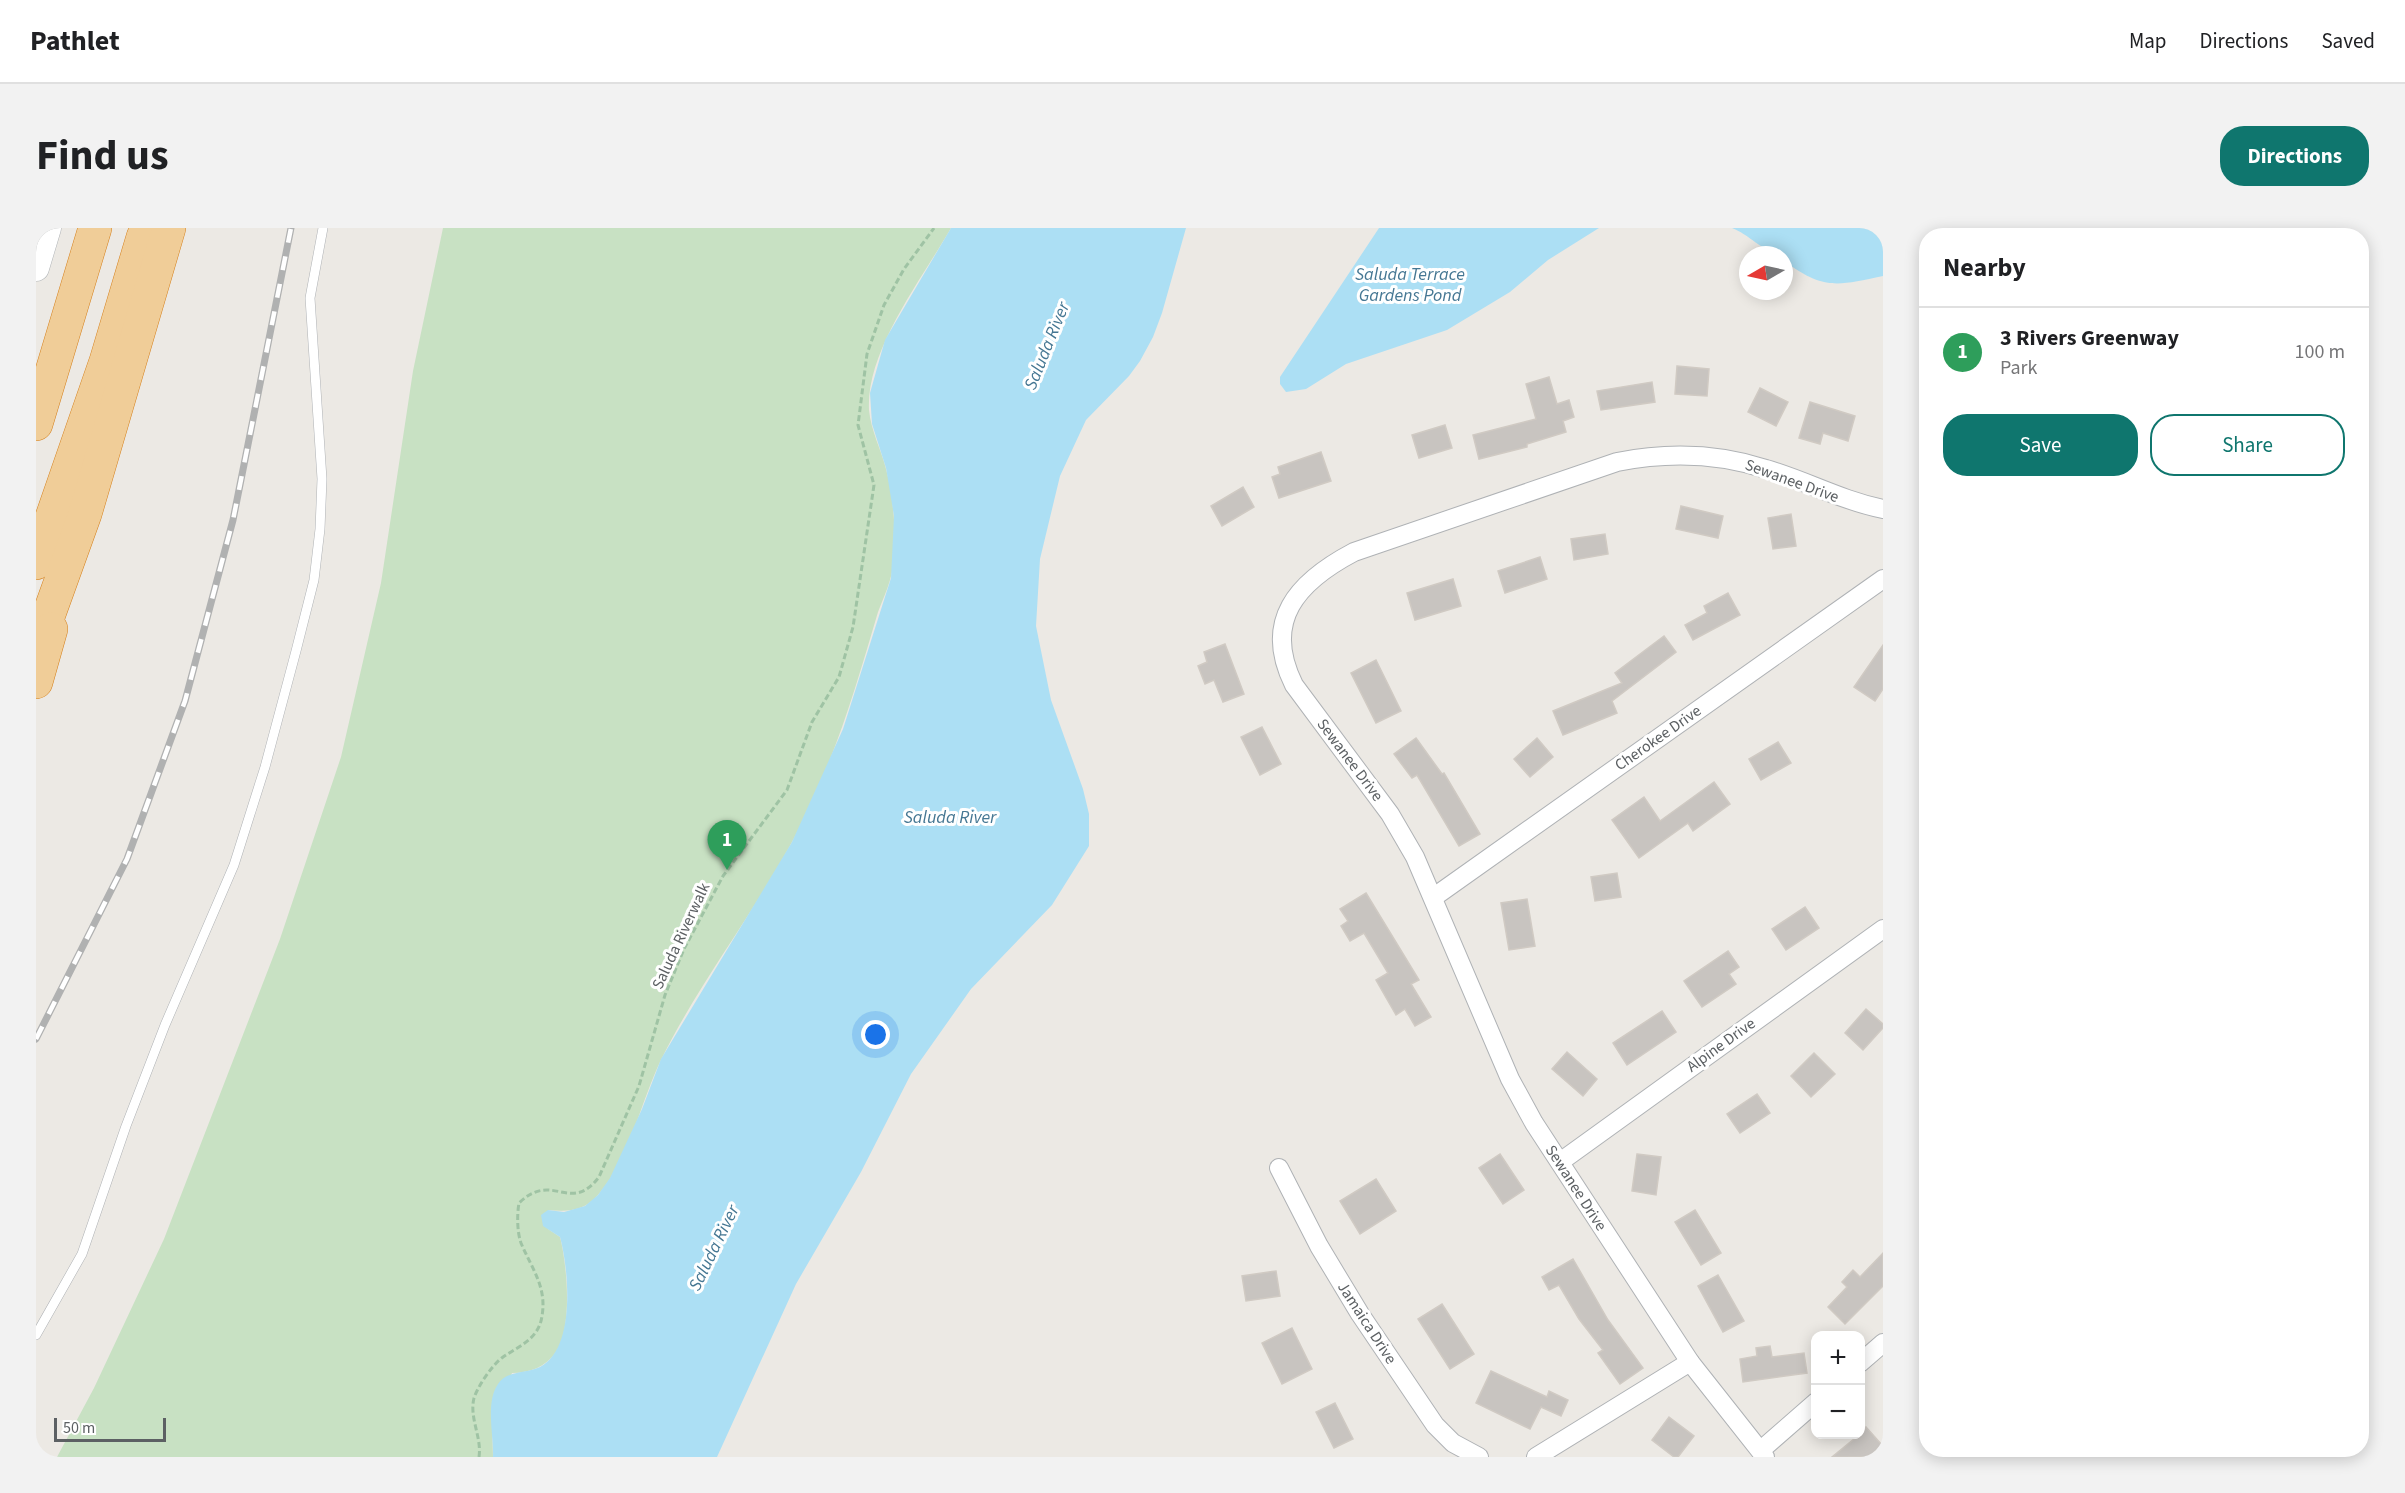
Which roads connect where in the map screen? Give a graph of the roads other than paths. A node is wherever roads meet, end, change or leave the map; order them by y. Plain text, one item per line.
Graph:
1 (48, 228) edge
2 (95, 228) edge
3 (146, 228) edge
4 (169, 228) edge
5 (323, 228) edge
6 (36, 268) edge
7 (36, 424) edge
8 (1883, 509) edge
9 (85, 514) junction
10 (36, 563) edge
11 (1883, 579) edge
12 (36, 650) edge
13 (36, 682) edge
14 (1434, 897) junction
15 (1883, 929) edge
16 (1560, 1162) junction
17 (1280, 1168) dead end
18 (36, 1335) edge
19 (1883, 1343) edge
20 (1865, 1359) edge
21 (1690, 1362) junction
22 (1811, 1406) edge
23 (1763, 1454) edge
24 (1479, 1457) edge
25 (1536, 1457) edge

1 - 6 street
2 - 7 highway
3 - 10 highway
4 - 9 highway
5 - 18 lane
8 - 14 street, Sewanee Drive
9 - 12 highway
9 - 13 highway
11 - 14 street, Cherokee Drive
14 - 16 street, Sewanee Drive
15 - 16 street, Alpine Drive
16 - 21 street, Sewanee Drive
17 - 24 street, Jamaica Drive
19 - 20 street
21 - 23 street, Sewanee Drive
21 - 25 street
22 - 23 street

